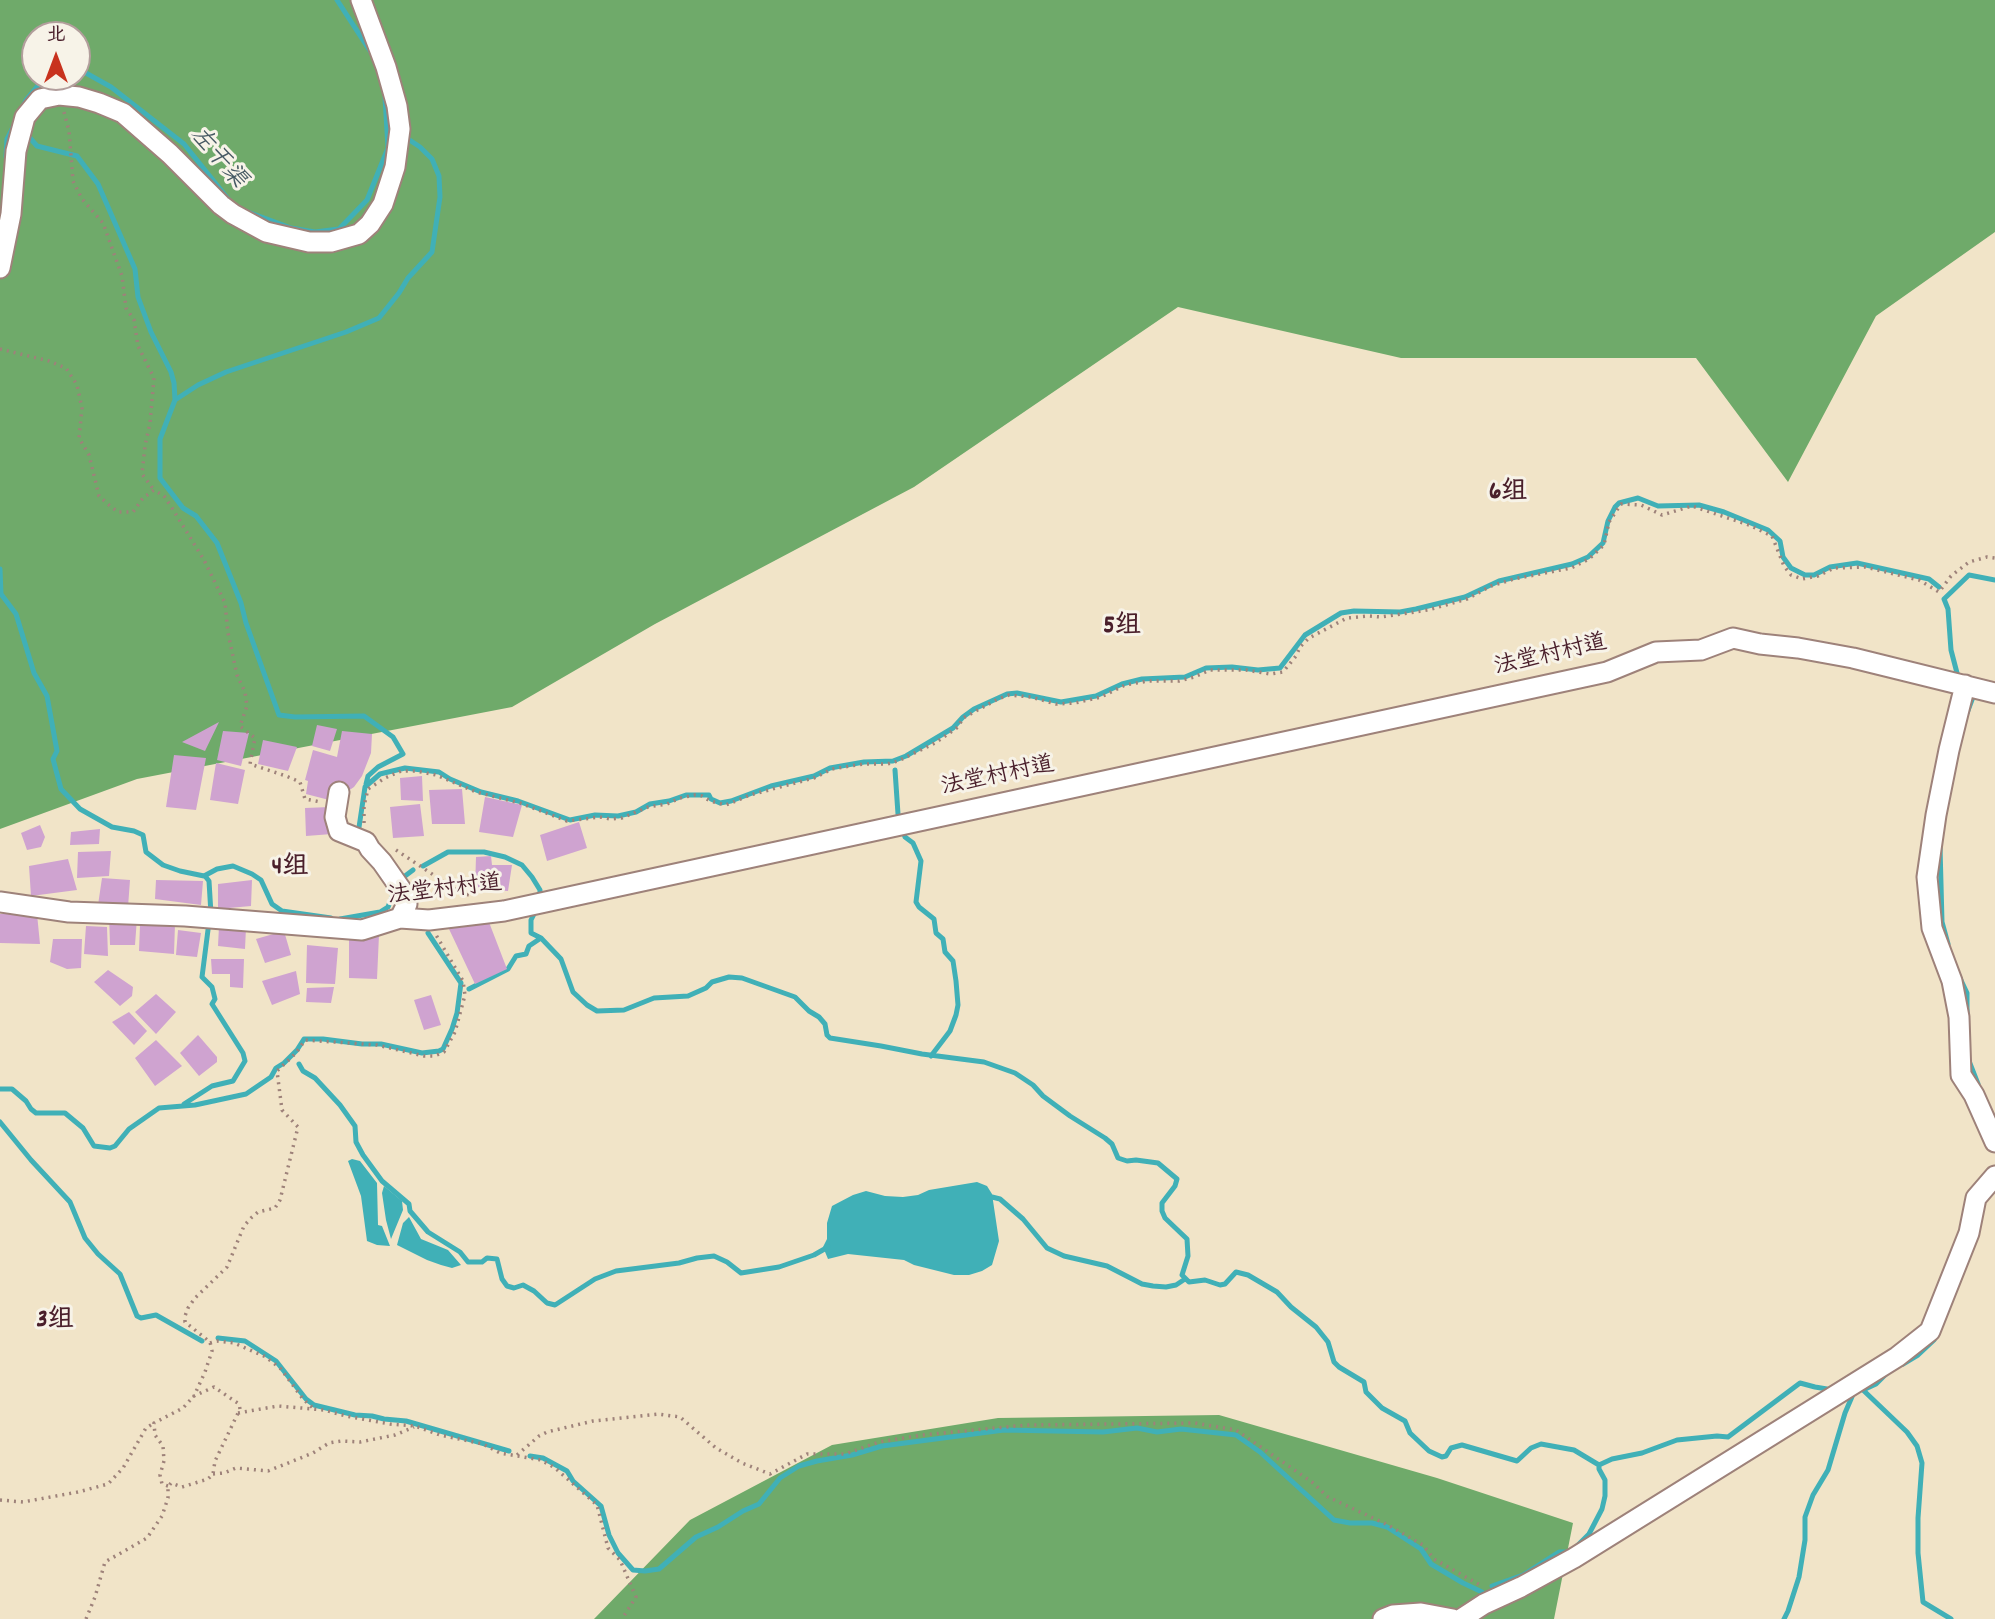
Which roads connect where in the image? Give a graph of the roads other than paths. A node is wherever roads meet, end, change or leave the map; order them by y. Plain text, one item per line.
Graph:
1 (361, 0) edge
2 (0, 268) edge
3 (1965, 685) junction
4 (1995, 694) edge
5 (338, 799) road end
6 (0, 902) edge
7 (400, 918) junction
8 (1995, 1142) edge
9 (1995, 1176) edge
10 (1383, 1619) edge
11 (1453, 1619) edge
12 (1461, 1619) edge

1 - 2 street
3 - 4 street, 法堂村村道
3 - 7 street, 法堂村村道
3 - 8 street
5 - 7 street
6 - 7 street, 法堂村村道
9 - 12 street
10 - 11 street

